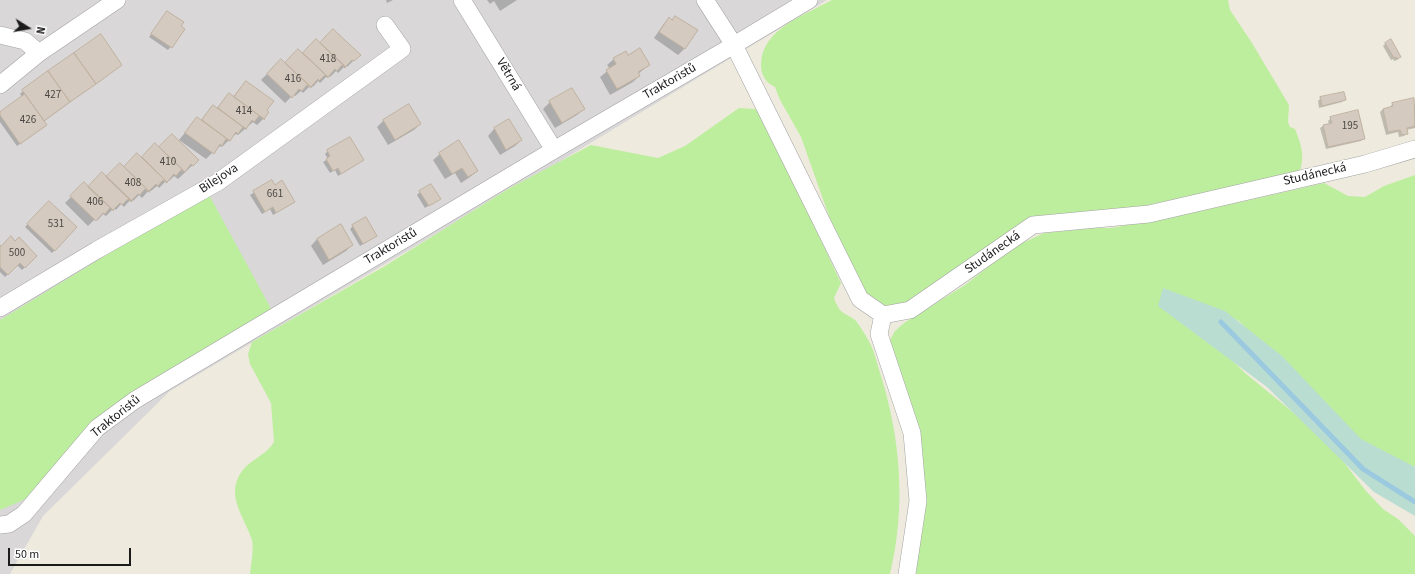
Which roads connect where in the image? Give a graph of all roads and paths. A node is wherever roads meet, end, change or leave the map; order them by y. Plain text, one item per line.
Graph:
1 (117, 0) edge
2 (462, 0) edge
3 (705, 0) edge
4 (809, 0) edge
5 (385, 25) dead end
6 (0, 35) edge
7 (734, 45) junction
8 (39, 54) junction
9 (0, 85) edge
10 (1415, 149) edge
11 (554, 150) junction
12 (0, 308) edge
13 (883, 315) junction
14 (0, 525) edge
15 (907, 574) edge

1 - 8 street
2 - 11 street, Větrná
3 - 7 street
4 - 7 street, Traktoristů
5 - 12 street, Bilejova
6 - 8 street
7 - 11 street, Traktoristů
7 - 13 street
8 - 9 street
10 - 13 street, Studánecká
11 - 14 street, Traktoristů
13 - 15 street

